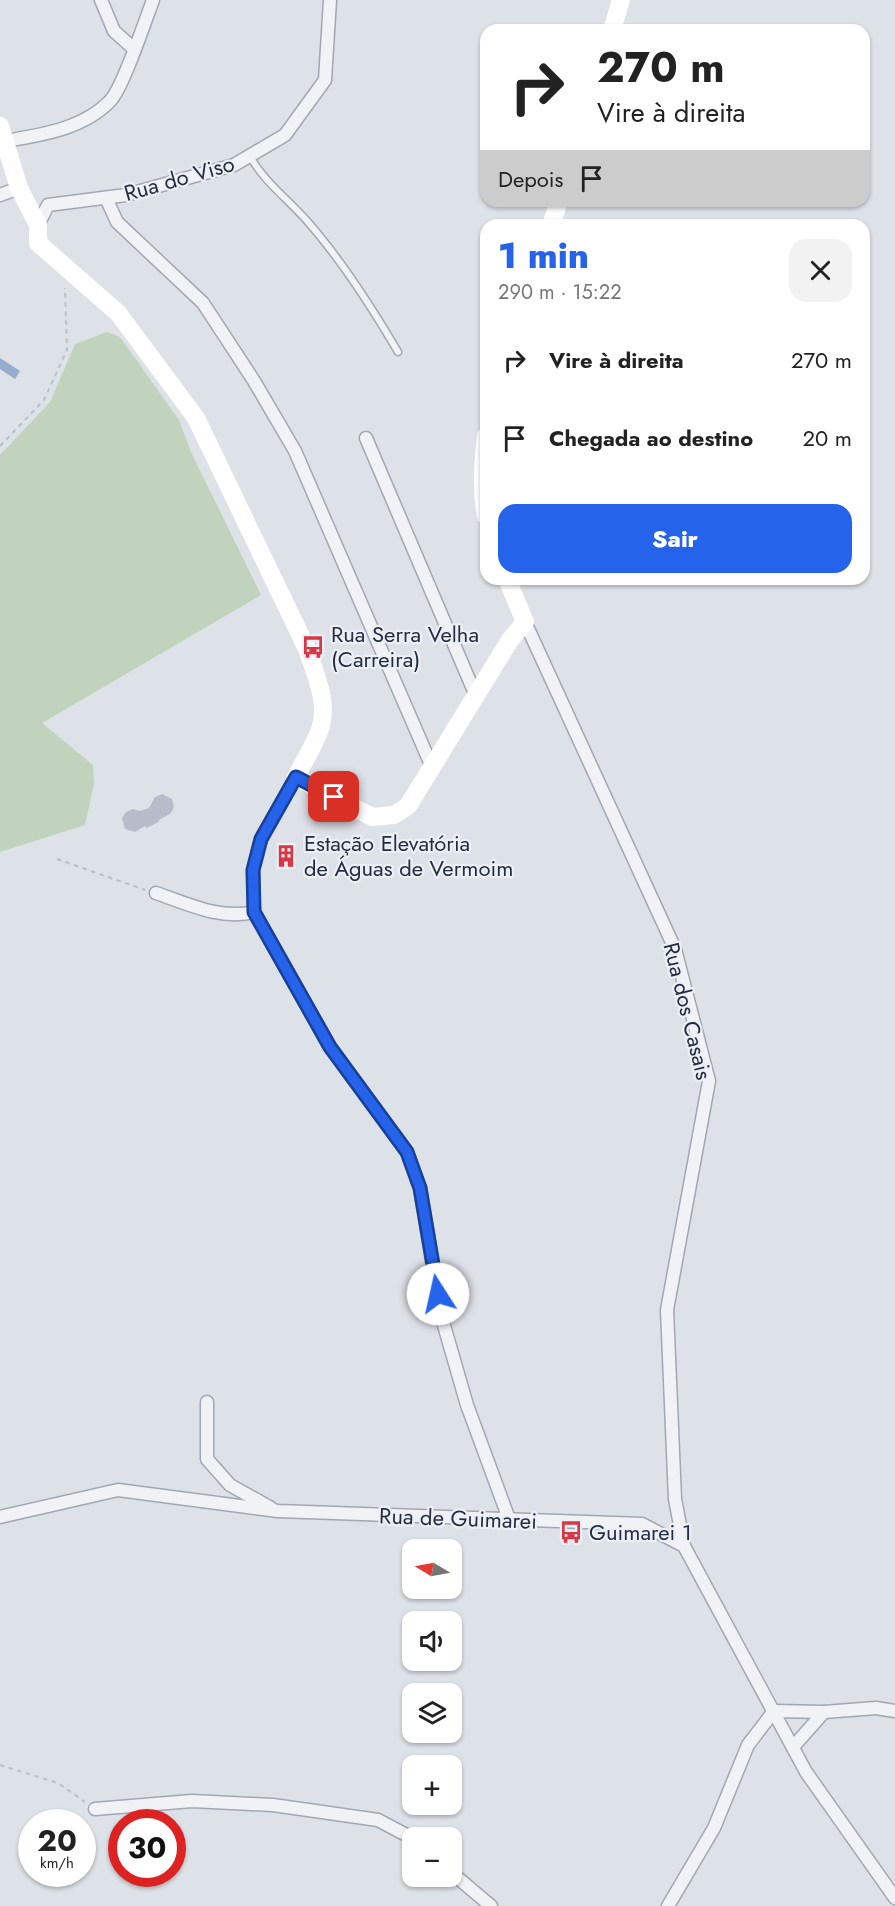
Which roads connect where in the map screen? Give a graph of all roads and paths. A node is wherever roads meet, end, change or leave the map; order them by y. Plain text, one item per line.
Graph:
1 (101, 0) edge
2 (153, 0) edge
3 (330, 0) edge
4 (621, 0) edge
5 (614, 24) edge
6 (134, 49) junction
7 (2, 134) edge
8 (250, 156) junction
9 (19, 188) junction
10 (0, 195) edge
11 (106, 198) junction
12 (38, 225) junction
13 (66, 268) junction
14 (398, 352) dead end
15 (366, 438) dead end
16 (0, 446) edge
17 (510, 585) edge
18 (525, 622) junction
19 (476, 696) junction
20 (432, 767) junction
21 (296, 777) junction
22 (57, 859) dead end
23 (156, 893) joint
24 (254, 912) junction
25 (207, 1402) dead end
26 (278, 1511) junction
27 (0, 1517) edge
28 (509, 1519) junction
29 (684, 1546) junction
30 (774, 1711) junction
31 (824, 1712) junction
32 (895, 1712) edge
33 (793, 1746) junction
34 (0, 1765) edge
35 (95, 1809) joint
36 (402, 1833) edge
37 (462, 1881) edge
38 (895, 1898) edge
39 (491, 1906) edge
40 (668, 1906) edge

1 - 6 street
2 - 6 street
3 - 8 street, Rua do Viso
4 - 5 street
6 - 7 street
7 - 9 street
8 - 11 street, Rua do Viso
8 - 14 lane
9 - 10 street
9 - 12 street
11 - 12 street, Rua do Viso
11 - 20 street
12 - 13 street
13 - 16 path
13 - 21 street
15 - 19 street
17 - 18 street, Rua dos Casais
18 - 19 street
18 - 29 street, Rua dos Casais
19 - 20 street
20 - 21 street
21 - 24 street
22 - 23 path
23 - 24 street
24 - 28 street
25 - 26 street
26 - 27 street, Rua de Guimarei
26 - 28 street, Rua de Guimarei
28 - 29 street, Rua de Guimarei
29 - 30 street
30 - 31 street
30 - 33 street
30 - 40 street
31 - 32 street
31 - 33 street
33 - 38 street
34 - 35 path
35 - 36 street
37 - 39 street

